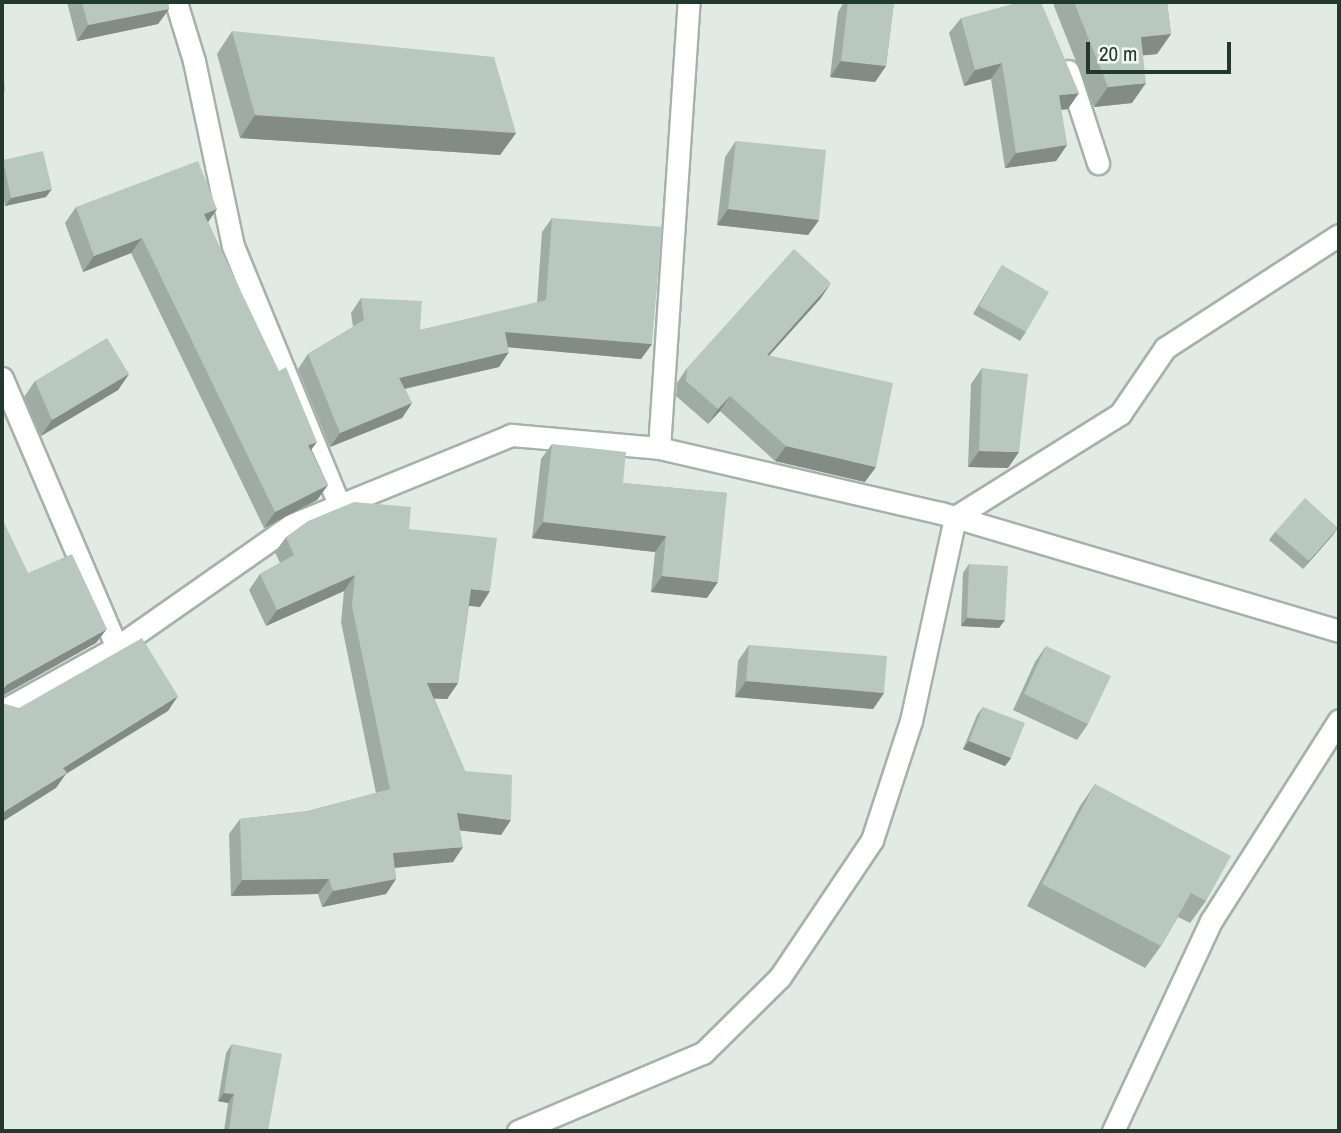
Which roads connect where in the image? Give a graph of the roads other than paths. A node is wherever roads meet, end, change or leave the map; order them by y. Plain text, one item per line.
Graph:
1 (176, 2) edge
2 (689, 2) edge
3 (1058, 48) edge
4 (1098, 163) dead end
5 (1339, 235) edge
6 (2, 378) edge
7 (659, 448) junction
8 (339, 504) junction
9 (955, 517) junction
10 (1339, 631) edge
11 (117, 647) junction
12 (2, 711) edge
13 (1339, 720) edge
14 (518, 1131) edge
15 (1113, 1131) edge

1 - 8 street
2 - 7 street
3 - 4 street
5 - 9 street
6 - 11 street
7 - 8 street
7 - 9 street
8 - 11 street
9 - 10 street
9 - 14 street
11 - 12 street
13 - 15 street

